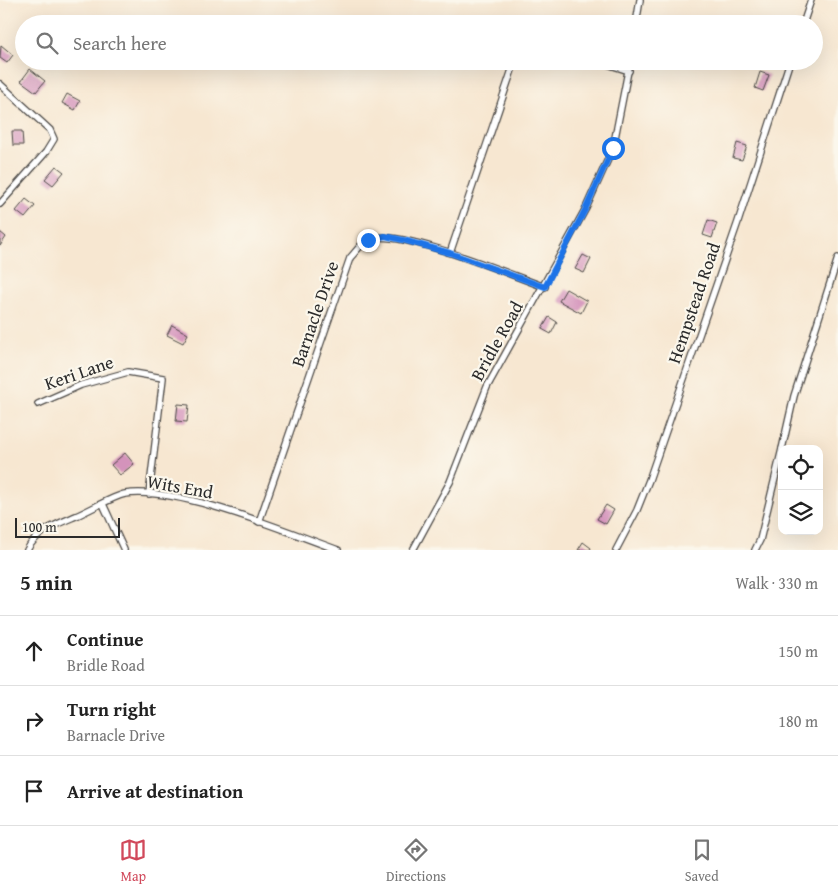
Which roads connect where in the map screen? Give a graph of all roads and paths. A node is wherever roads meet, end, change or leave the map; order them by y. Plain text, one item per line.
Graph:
1 (640, 0) edge
2 (811, 0) edge
3 (638, 15) edge
4 (806, 15) edge
5 (512, 70) edge
6 (626, 70) edge
7 (787, 70) edge
8 (629, 71) joint
9 (0, 84) edge
10 (0, 204) edge
11 (450, 253) junction
12 (838, 258) edge
13 (545, 287) junction
14 (38, 404) dead end
15 (783, 445) edge
16 (778, 466) edge
17 (149, 494) junction
18 (103, 504) junction
19 (259, 522) junction
20 (27, 550) edge
21 (124, 550) edge
22 (338, 550) edge
23 (414, 550) edge
24 (616, 550) edge
25 (754, 550) edge

1 - 3 street
2 - 4 street
5 - 11 street
6 - 8 street
7 - 24 street, Hempstead Road
8 - 13 street, Bridle Road
9 - 10 street
11 - 13 street, Barnacle Drive
11 - 19 street, Barnacle Drive
12 - 15 street
13 - 23 street, Bridle Road
14 - 17 street, Keri Lane
16 - 25 street
17 - 18 street, Wits End
17 - 19 street, Wits End
18 - 20 street, Wits End
18 - 21 street
19 - 22 street, Wits End

